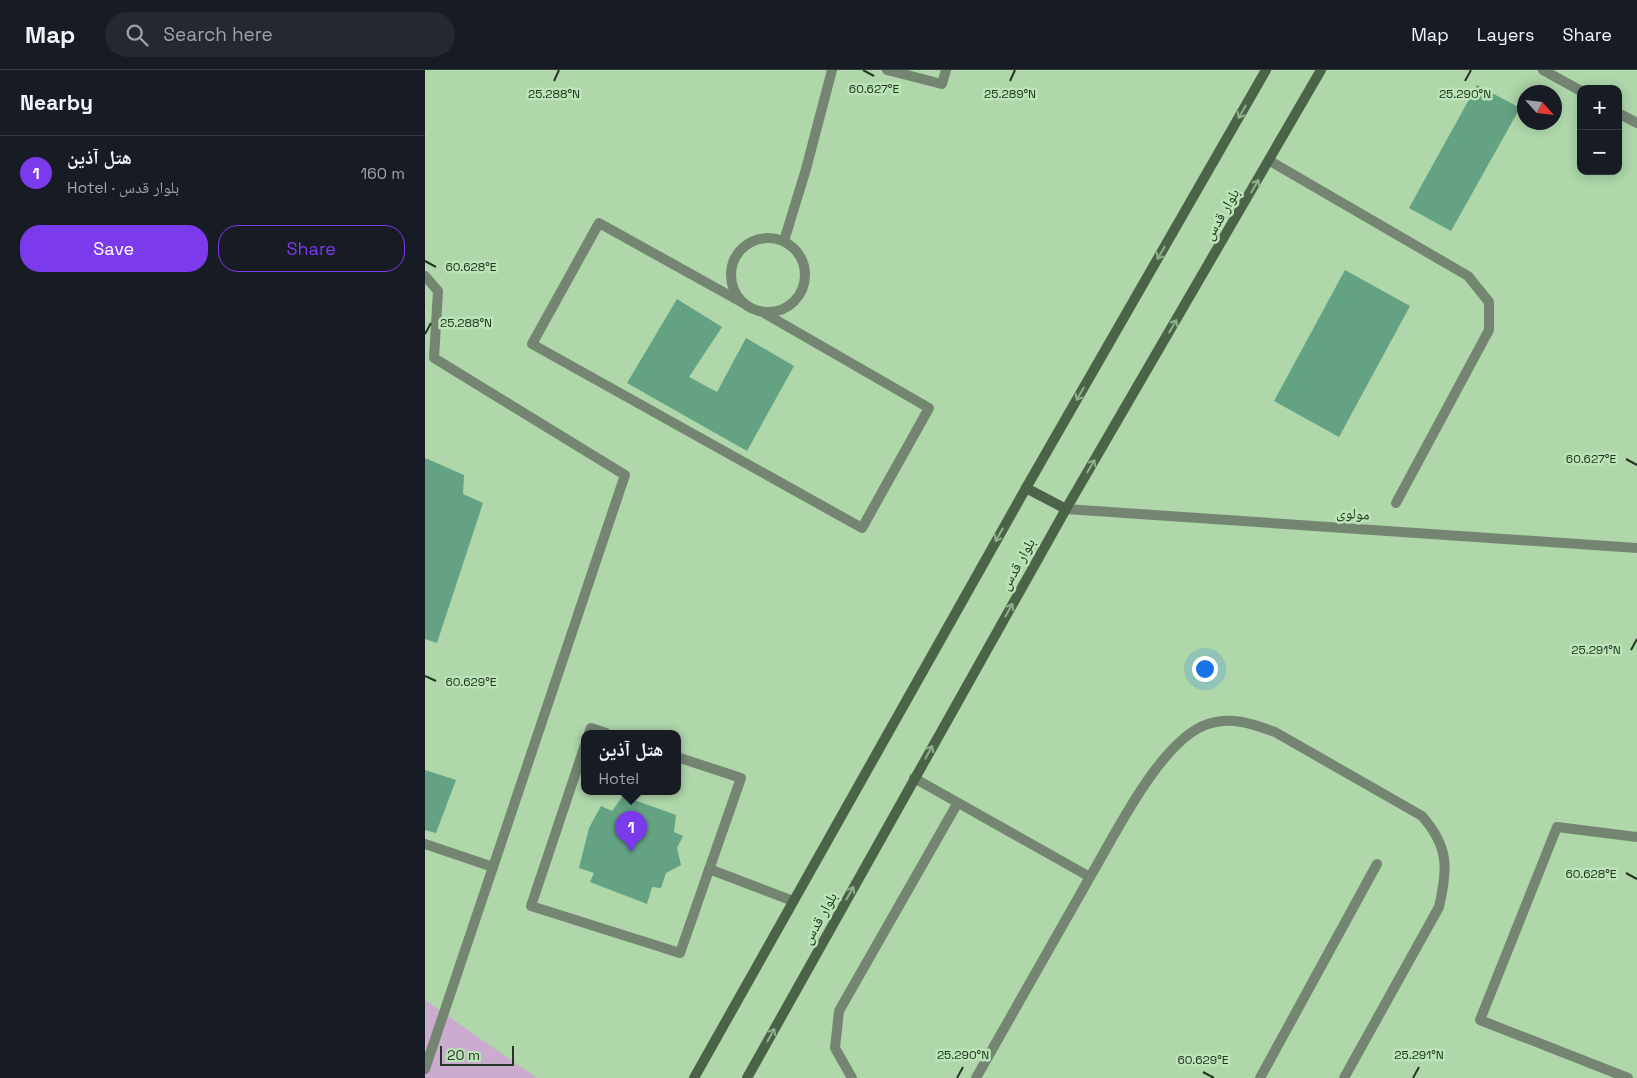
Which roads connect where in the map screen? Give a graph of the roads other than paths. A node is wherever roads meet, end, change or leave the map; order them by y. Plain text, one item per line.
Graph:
1 (832, 70) edge
2 (887, 70) edge
3 (946, 70) edge
4 (1266, 70) edge
5 (1321, 70) edge
6 (1543, 70) edge
7 (1577, 89) edge
8 (1622, 114) edge
9 (1637, 123) edge
10 (1269, 161) junction
11 (784, 241) junction
12 (425, 276) edge
13 (743, 303) junction
14 (764, 313) junction
15 (1026, 488) junction
16 (1396, 503) dead end
17 (1066, 508) junction
18 (1637, 548) edge
19 (581, 757) edge
20 (681, 758) edge
21 (914, 778) junction
22 (957, 804) junction
23 (1637, 838) edge
24 (425, 844) edge
25 (1377, 864) dead end
26 (493, 867) junction
27 (709, 869) junction
28 (1090, 877) junction
29 (793, 901) junction
30 (425, 1069) edge
31 (693, 1078) edge
32 (747, 1078) edge
33 (852, 1078) edge
34 (976, 1078) edge
35 (1260, 1078) edge
36 (1344, 1078) edge
37 (1628, 1078) edge

1 - 11 street
2 - 3 street
4 -> 15 main road, بلوار قدس
5 - 10 main road, بلوار قدس
6 - 7 street
8 - 9 street
10 - 16 street
17 -> 10 main road, بلوار قدس
11 - 13 street
11 - 14 street
12 - 26 street
13 - 14 street
13 - 14 street
15 - 17 main road
15 -> 29 main road, بلوار قدس
17 - 18 street, مولوی
21 -> 17 main road, بلوار قدس
19 - 27 street
20 - 27 street
21 - 22 street
32 -> 21 main road, بلوار قدس
22 - 28 street
22 - 33 street
23 - 37 street
24 - 26 street
25 - 35 street
26 - 30 street
27 - 29 street
28 - 34 street
28 - 36 street
29 - 31 main road, بلوار قدس

